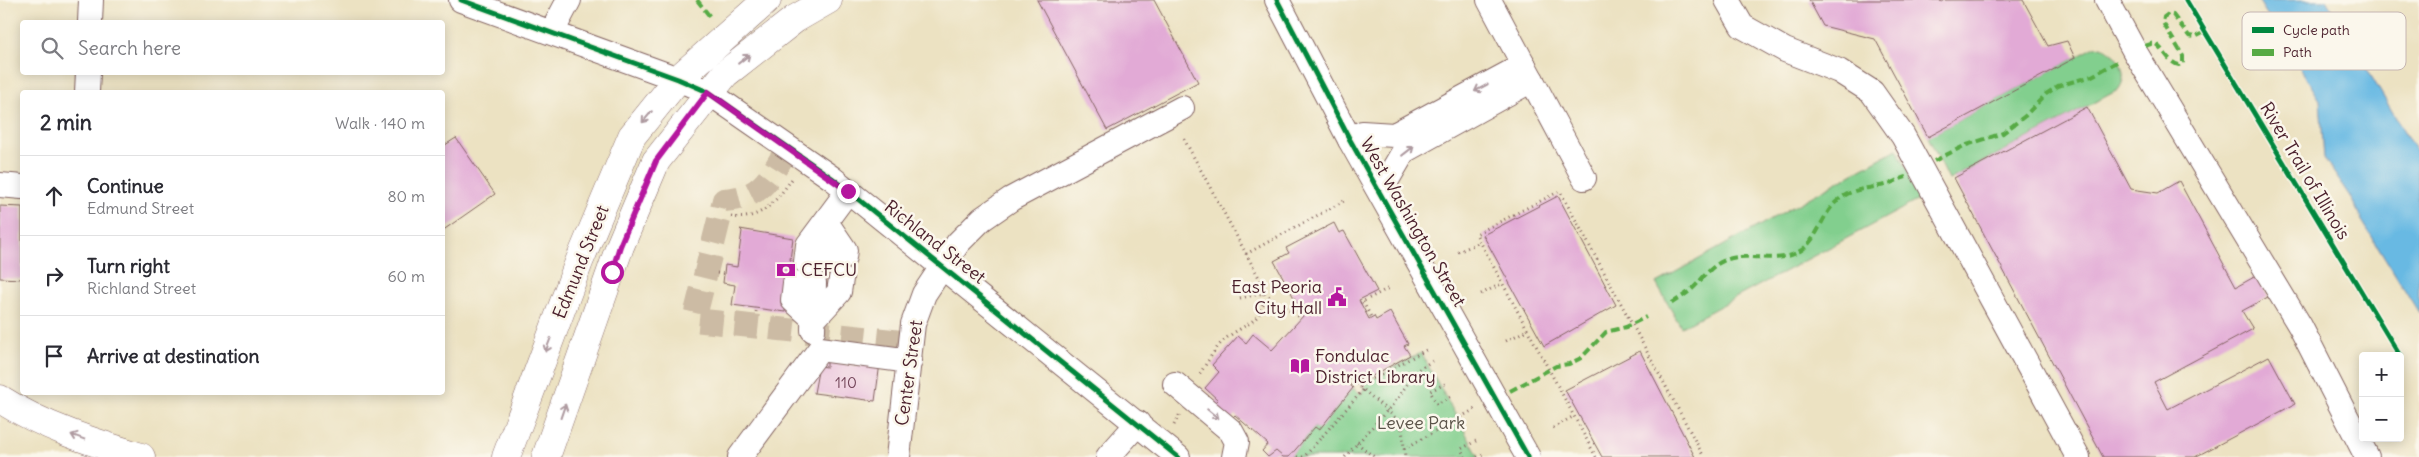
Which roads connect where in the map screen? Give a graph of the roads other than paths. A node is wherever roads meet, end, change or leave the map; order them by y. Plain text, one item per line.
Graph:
1 (91, 0) edge
2 (461, 0) edge
3 (570, 0) edge
4 (767, 0) edge
5 (828, 0) edge
6 (1277, 0) edge
7 (1489, 0) edge
8 (1727, 0) edge
9 (2107, 0) edge
10 (90, 20) edge
11 (552, 32) junction
12 (1528, 72) junction
13 (88, 75) edge
14 (678, 79) junction
15 (88, 90) edge
16 (708, 92) junction
17 (1182, 108) dead end
18 (1350, 140) junction
19 (1584, 178) dead end
20 (0, 185) edge
21 (20, 187) edge
22 (1377, 187) junction
23 (848, 191) junction
24 (826, 222) junction
25 (944, 265) junction
26 (820, 270) junction
27 (910, 361) junction
28 (1186, 381) road end
29 (0, 399) edge
30 (1138, 422) junction
31 (506, 455) edge
32 (141, 457) edge
33 (546, 457) edge
34 (740, 457) edge
35 (898, 457) edge
36 (1108, 457) edge
37 (1178, 457) edge
38 (1234, 457) edge
39 (1528, 457) edge
40 (2078, 457) edge
41 (2366, 457) edge

1 - 10 street
2 - 11 street, Richland Street
3 - 11 street
4 - 14 main road, Edmund Street
16 -> 5 main road, Edmund Street
6 - 18 street, West Washington Street
7 - 12 street
8 - 40 street
9 - 41 street
11 - 14 street, Richland Street
12 -> 18 street
12 - 19 street
22 -> 12 street
13 - 15 street
14 - 16 street, Richland Street
14 -> 31 main road, Edmund Street
16 - 23 street, Richland Street
33 -> 16 main road, Edmund Street
17 - 25 street, Center Street
18 - 22 street, West Washington Street
20 - 21 street
22 - 39 street, West Washington Street
23 - 24 street
23 - 25 street, Richland Street
24 - 26 street
24 - 26 street
25 - 27 street, Center Street
25 - 30 street, Richland Street
26 - 26 street
27 - 34 street
27 - 35 street, Center Street
28 -> 38 street
32 -> 29 main road
30 - 36 street
30 - 37 street, Richland Street

